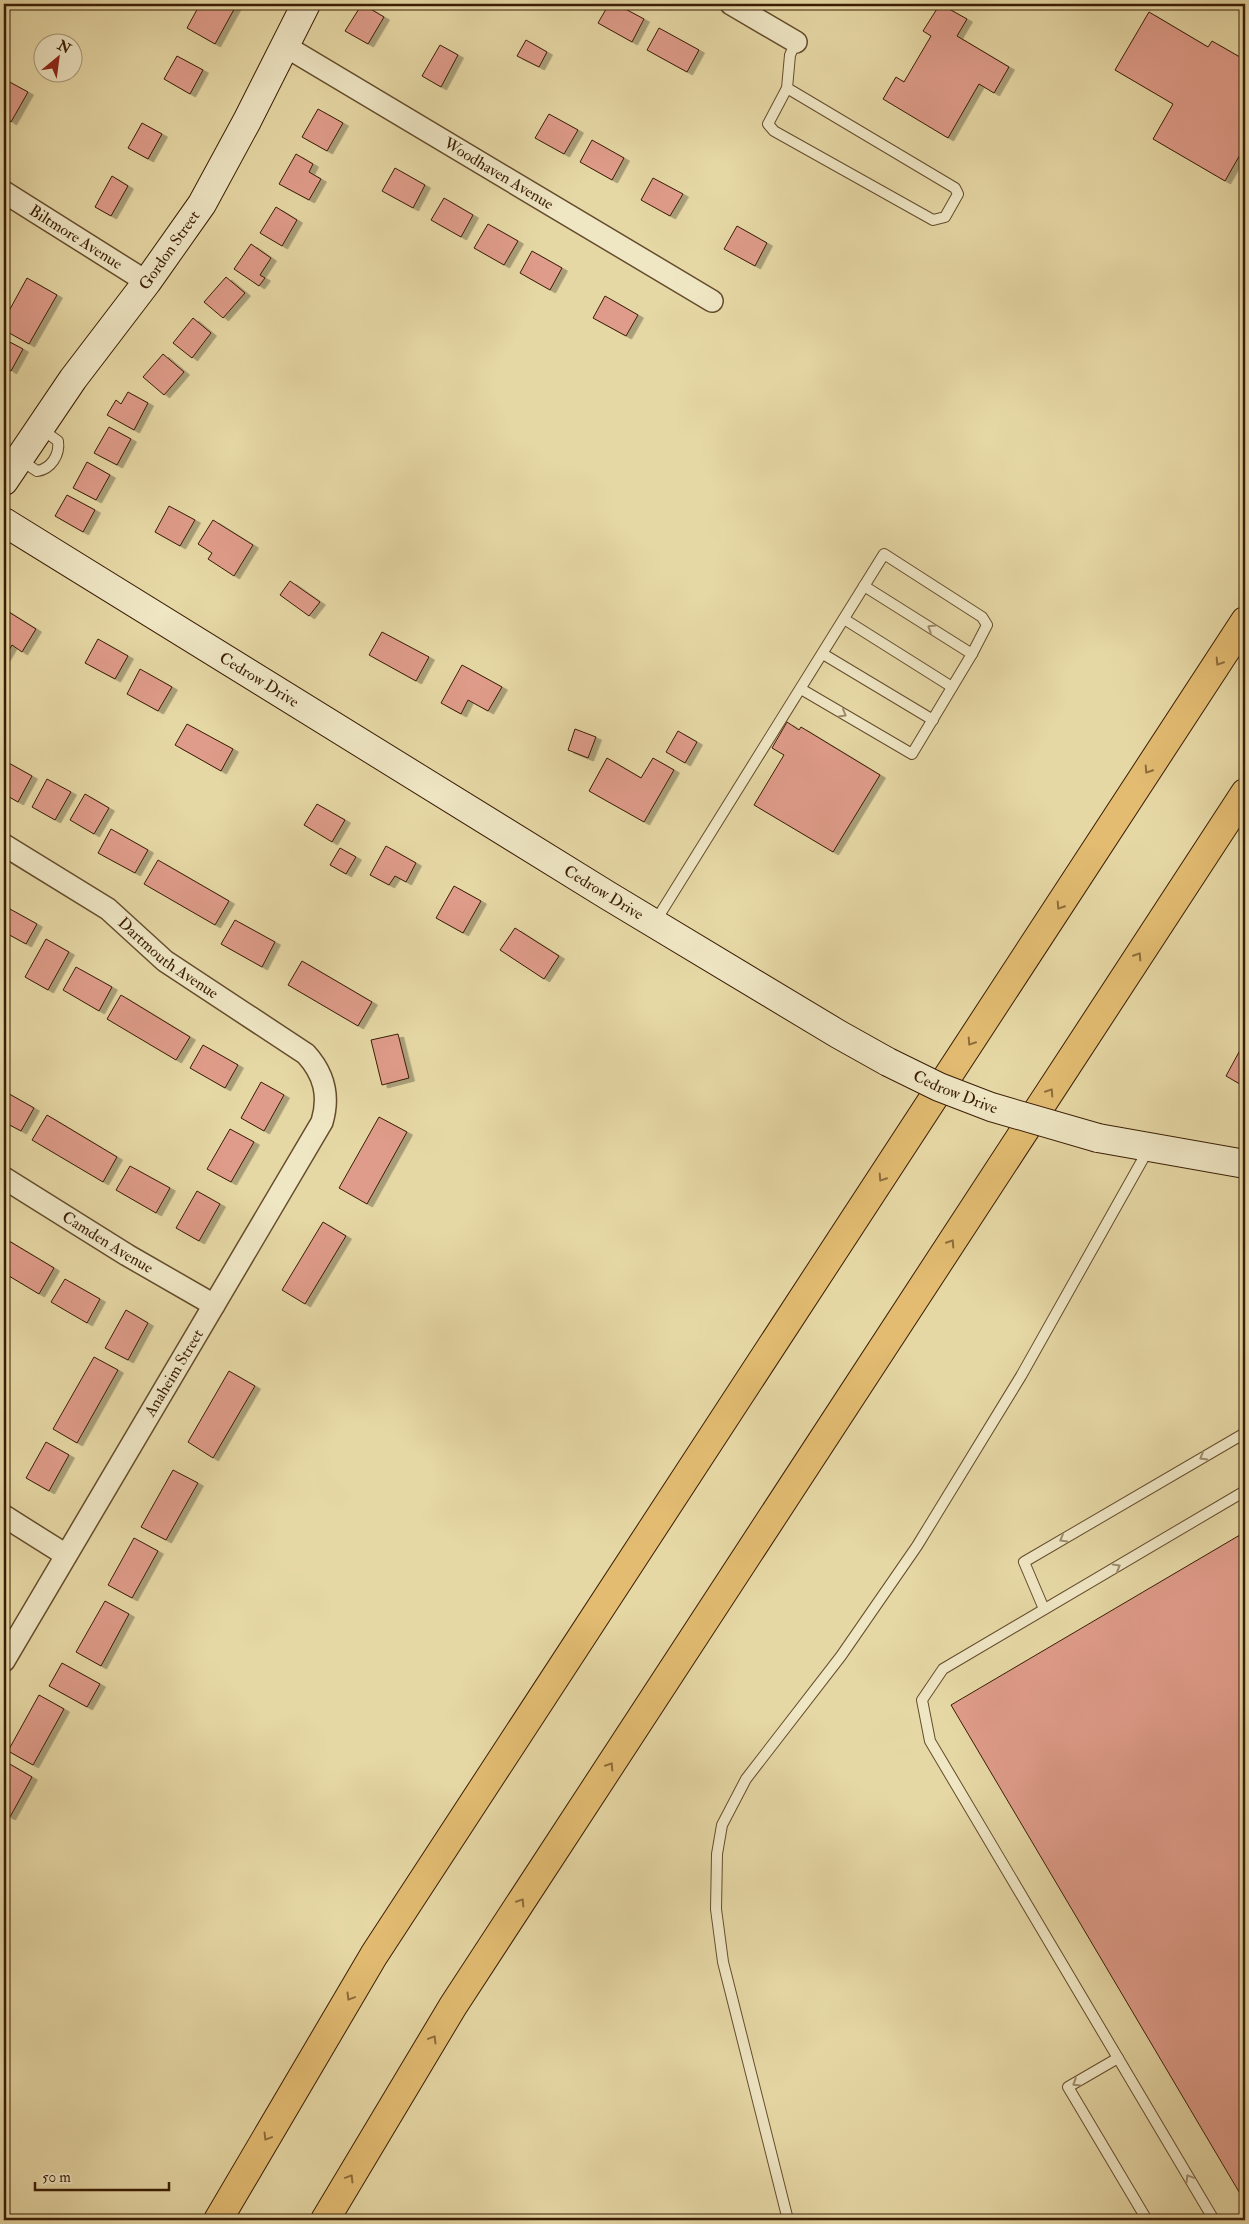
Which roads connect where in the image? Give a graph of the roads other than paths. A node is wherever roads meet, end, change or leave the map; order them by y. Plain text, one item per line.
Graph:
1 (306, 4) edge
2 (731, 4) edge
3 (796, 42) joint
4 (285, 46) junction
5 (787, 88) junction
6 (4, 192) edge
7 (147, 282) junction
8 (712, 301) dead end
9 (11, 470) edge
10 (4, 522) edge
11 (864, 586) junction
12 (844, 619) junction
13 (1245, 621) edge
14 (823, 654) junction
15 (972, 654) junction
16 (952, 687) junction
17 (801, 689) junction
18 (932, 720) junction
19 (1245, 793) edge
20 (4, 845) edge
21 (655, 923) junction
22 (323, 1079) joint
23 (1149, 1148) junction
24 (1245, 1164) edge
25 (4, 1178) edge
26 (214, 1305) junction
27 (1245, 1433) edge
28 (1245, 1492) edge
29 (4, 1516) edge
30 (66, 1556) junction
31 (1044, 1609) junction
32 (4, 1661) edge
33 (1118, 2058) junction
34 (218, 2220) edge
35 (325, 2220) edge
36 (788, 2220) edge
37 (1147, 2220) edge
38 (1214, 2220) edge

1 - 4 street, Gordon Street
2 - 3 street
3 - 5 lane
4 - 7 street, Gordon Street
4 - 8 street, Woodhaven Avenue
5 - 5 lane
6 - 7 street, Biltmore Avenue
7 - 9 street, Gordon Street
10 - 21 street, Cedrow Drive
11 - 12 lane
15 -> 11 lane
11 - 15 lane
12 - 14 lane
12 - 16 lane
13 -> 34 highway
14 - 17 lane
14 - 18 lane
15 - 16 lane
16 - 18 lane
17 -> 18 lane
17 - 21 lane
35 -> 19 highway
20 - 22 street, Dartmouth Avenue
21 - 23 street, Cedrow Drive, bridge
22 - 26 street, Anaheim Street
23 - 24 street, Cedrow Drive
23 - 36 lane
25 - 26 street, Camden Avenue
26 - 30 street, Anaheim Street
27 -> 31 lane
31 -> 28 lane
29 - 30 street
30 - 32 street, Anaheim Street
31 - 33 lane
33 -> 37 lane
38 -> 33 lane

